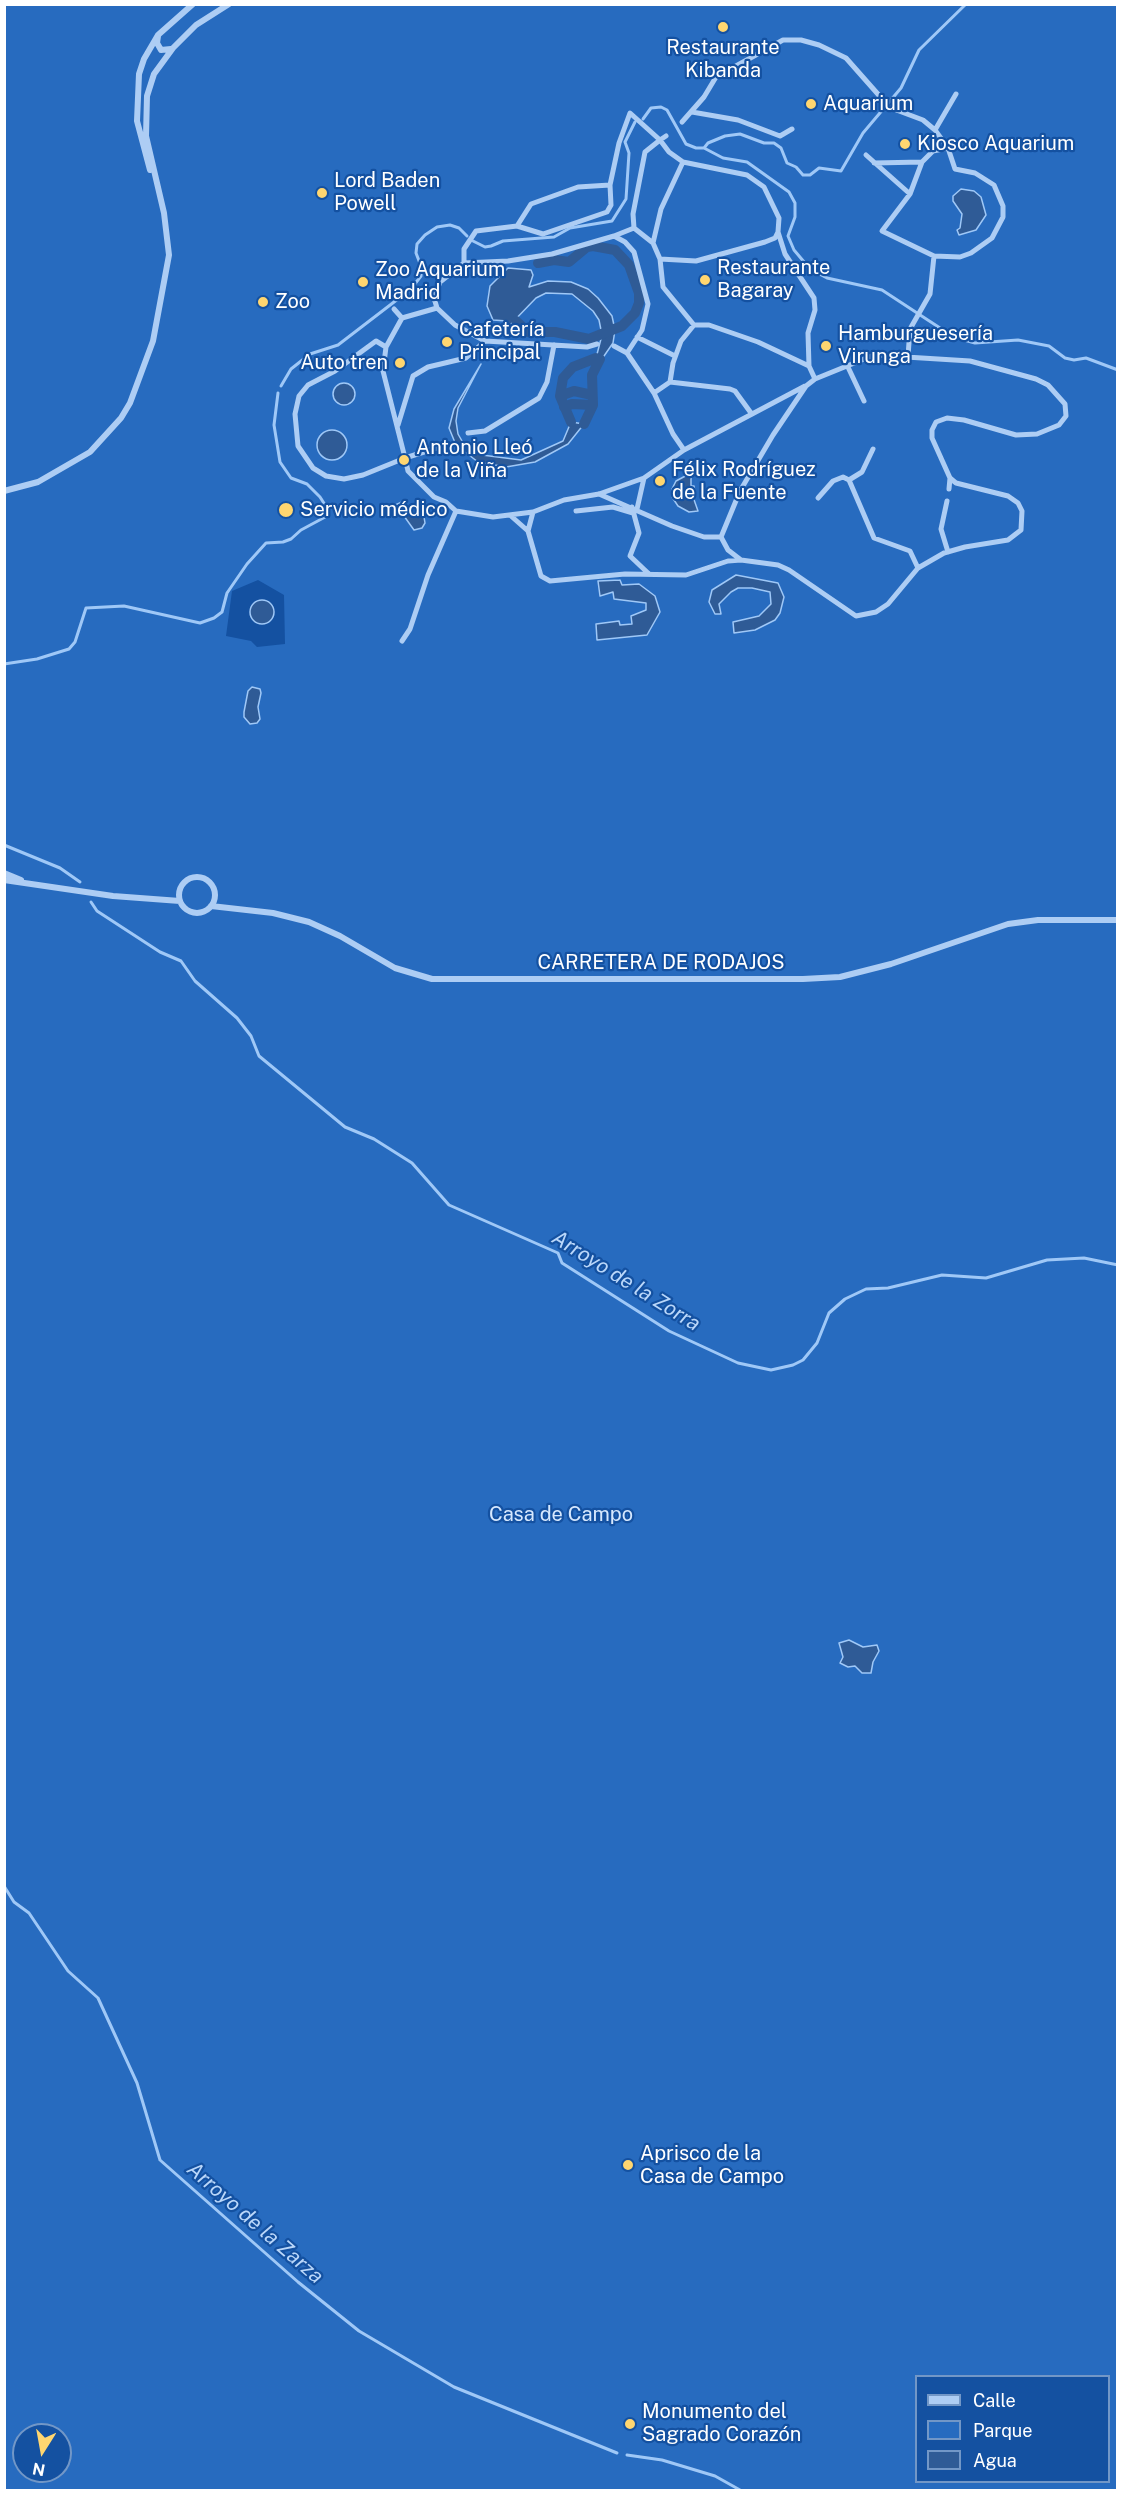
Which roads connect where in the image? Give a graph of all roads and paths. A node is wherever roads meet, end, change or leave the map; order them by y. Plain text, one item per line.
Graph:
1 (192, 4) edge
2 (229, 4) edge
3 (158, 35) junction
4 (172, 48) junction
5 (956, 94) dead end
6 (884, 101) dead end
7 (891, 108) dead end
8 (692, 112) junction
9 (682, 122) dead end
10 (792, 129) dead end
11 (935, 130) junction
12 (666, 136) dead end
13 (660, 140) junction
14 (948, 148) junction
15 (866, 155) dead end
16 (683, 162) junction
17 (922, 162) junction
18 (874, 163) junction
19 (610, 185) junction
20 (158, 190) junction
21 (910, 194) junction
22 (517, 226) junction
23 (634, 228) junction
24 (778, 232) junction
25 (614, 236) junction
26 (653, 243) junction
27 (934, 256) junction
28 (660, 259) junction
29 (464, 263) junction
30 (437, 308) junction
31 (394, 309) dead end
32 (402, 318) junction
33 (694, 325) junction
34 (637, 337) junction
35 (485, 341) junction
36 (597, 344) dead end
37 (554, 345) junction
38 (614, 346) dead end
39 (386, 347) junction
40 (627, 353) junction
41 (675, 356) junction
42 (908, 356) junction
43 (847, 365) junction
44 (809, 366) junction
45 (815, 379) junction
46 (670, 382) junction
47 (806, 386) junction
48 (654, 393) junction
49 (864, 400) dead end
50 (751, 413) junction
51 (398, 425) junction
52 (468, 433) dead end
53 (443, 446) dead end
54 (873, 449) dead end
55 (684, 450) junction
56 (405, 458) junction
57 (644, 478) junction
58 (950, 478) junction
59 (849, 480) junction
60 (949, 489) dead end
61 (4, 491) edge
62 (599, 494) junction
63 (818, 498) dead end
64 (947, 501) dead end
65 (634, 510) junction
66 (456, 511) junction
67 (576, 511) dead end
68 (533, 512) junction
69 (510, 516) junction
70 (528, 531) junction
71 (721, 537) junction
72 (948, 552) junction
73 (741, 560) junction
74 (918, 568) junction
75 (650, 575) junction
76 (402, 641) dead end
77 (4, 873) edge
78 (4, 880) edge
79 (30, 884) junction
80 (180, 901) junction
81 (212, 906) junction
82 (1118, 920) edge

1 - 3 street
2 - 4 street
3 - 4 street
3 - 20 street
4 - 20 street
5 - 11 street
6 - 8 street
7 - 11 street
8 - 9 street
8 - 10 street
11 - 14 street
12 - 13 street
13 - 16 street
13 - 19 street
13 - 23 street
14 - 17 street
14 - 27 street
15 - 18 street
16 - 24 street
16 - 26 street
17 - 18 street
17 - 21 street
18 - 21 street
19 - 22 street
19 - 22 street
20 - 61 street
21 - 27 street
22 - 29 street
23 - 25 street
23 - 26 street
24 - 28 street
24 - 44 street
25 - 29 street
25 - 34 street
26 - 28 street
27 - 42 street
28 - 33 street
29 - 30 street
30 - 32 street
30 - 35 street
31 - 32 street
32 - 39 street
33 - 41 street
33 - 44 street
34 - 40 street
34 - 41 street
35 - 37 street
35 - 51 street
36 - 37 street
37 - 52 street
38 - 40 street
39 - 51 street
39 - 56 street
40 - 48 street
41 - 46 street
42 - 43 street
42 - 58 street
43 - 45 street
43 - 49 street
44 - 45 street
45 - 47 street
46 - 48 street
46 - 50 street
47 - 50 street
47 - 71 street
48 - 55 street
50 - 55 street
51 - 56 street
53 - 56 street
54 - 59 street
55 - 57 street
56 - 66 street
57 - 62 street
57 - 65 street
58 - 60 street
58 - 72 street
59 - 63 street
59 - 74 street
62 - 65 street
62 - 68 street
64 - 72 street
65 - 67 street
65 - 71 street
65 - 75 street
66 - 69 street
66 - 76 street
68 - 69 street
68 - 70 street
69 - 70 street
70 - 75 street
71 - 73 street
72 - 74 street
73 - 74 street
73 - 75 street
77 - 79 street
78 - 79 street
79 - 80 street
80 - 81 street
80 - 81 street
81 - 82 street, CARRETERA DE RODAJOS

